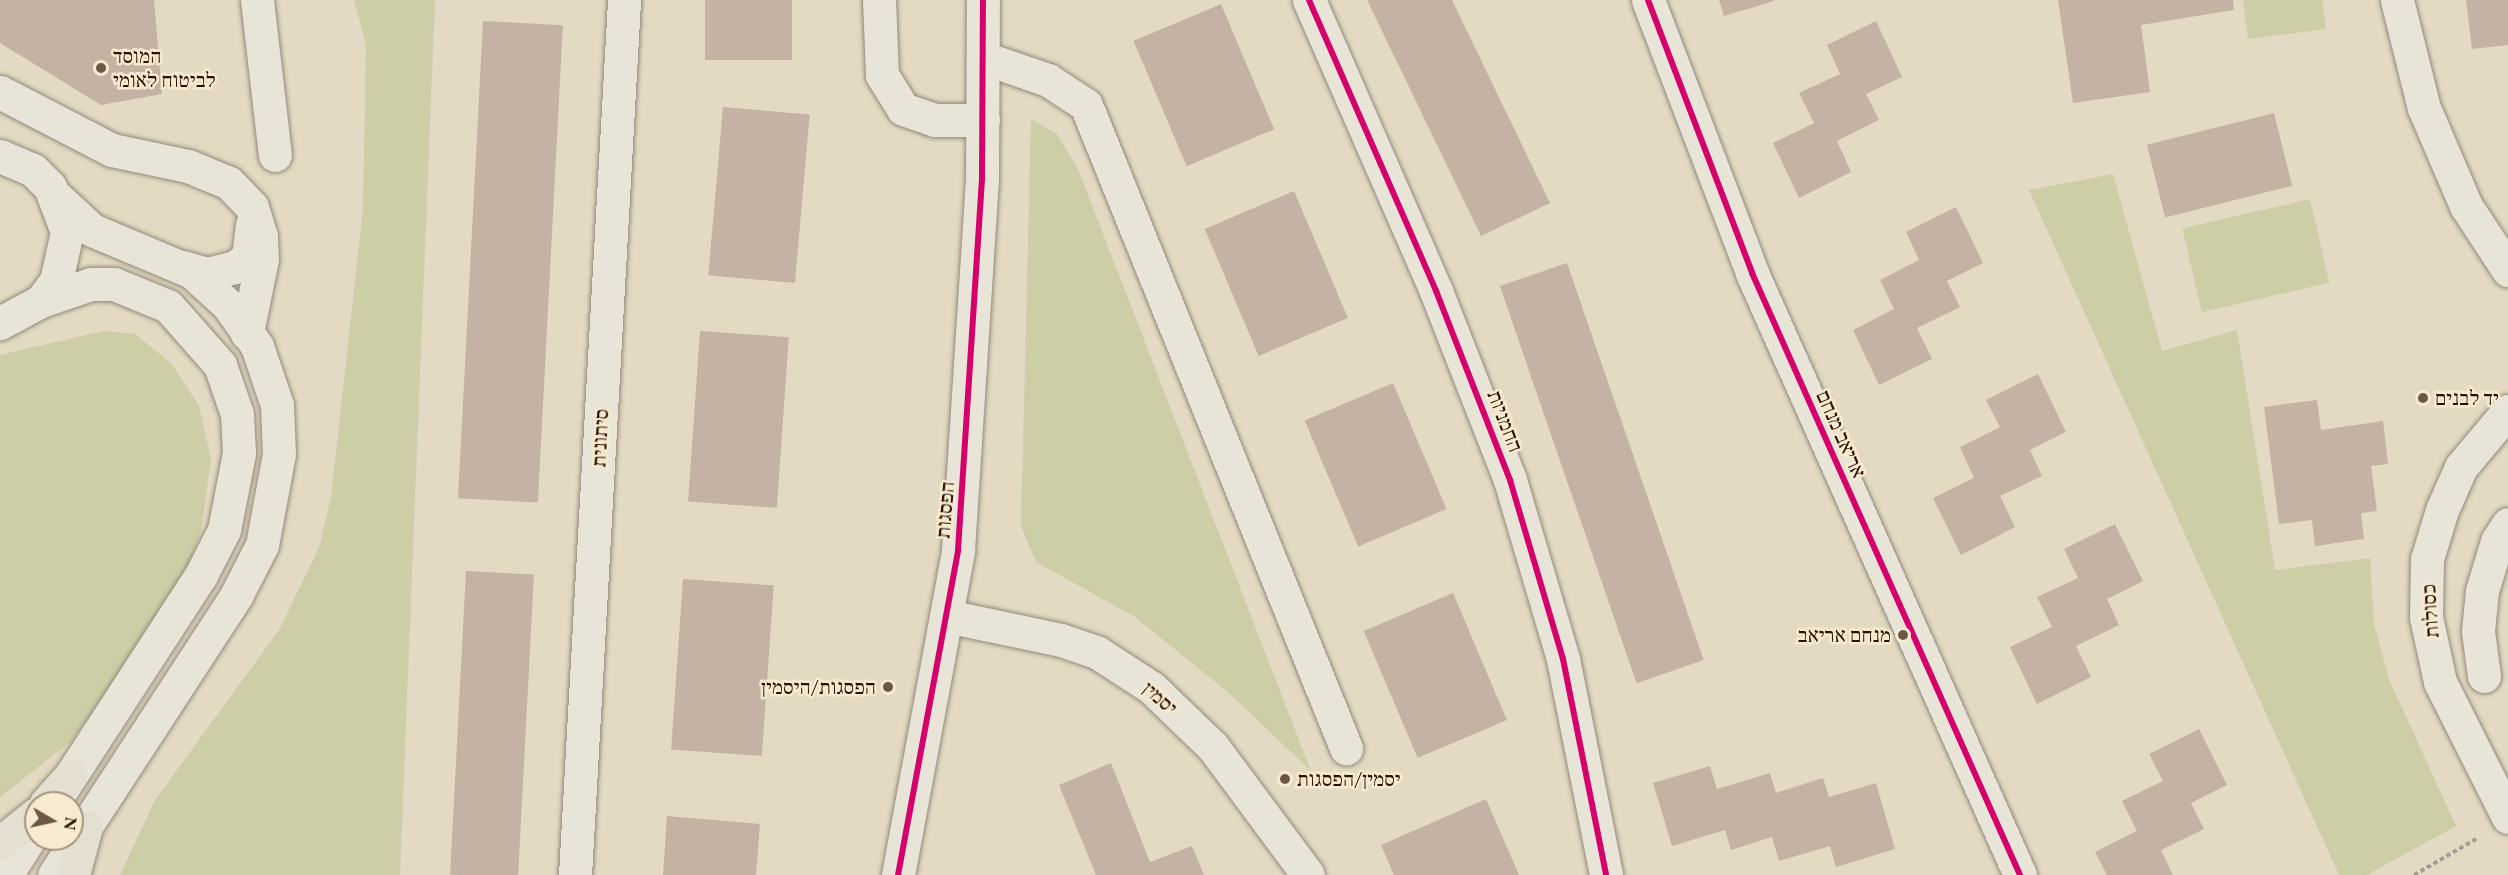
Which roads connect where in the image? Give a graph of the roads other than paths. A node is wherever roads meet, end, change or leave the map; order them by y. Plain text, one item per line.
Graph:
1 (257, 0) edge
2 (624, 0) edge
3 (879, 0) edge
4 (983, 0) edge
5 (1309, 0) edge
6 (1648, 0) edge
7 (2397, 0) edge
8 (984, 58) junction
9 (0, 92) edge
10 (983, 120) junction
11 (4, 151) edge
12 (275, 155) dead end
13 (53, 194) junction
14 (252, 207) junction
15 (182, 267) junction
16 (2508, 270) edge
17 (41, 301) junction
18 (0, 323) edge
19 (247, 333) junction
20 (2508, 411) edge
21 (2508, 524) edge
22 (947, 616) junction
23 (2484, 676) dead end
24 (1346, 748) dead end
25 (70, 776) junction
26 (57, 791) edge
27 (61, 791) edge
28 (2508, 817) edge
29 (24, 824) edge
30 (86, 827) junction
31 (0, 843) edge
32 (24, 847) edge
33 (6, 875) edge
34 (54, 875) edge
35 (73, 875) edge
36 (575, 875) edge
37 (898, 875) edge
38 (1308, 875) edge
39 (1606, 875) edge
40 (2020, 875) edge

1 - 12 street
2 - 36 street, סיתונית
3 - 10 street
4 - 8 street, הפסגות
5 - 39 street, החמניות
6 - 40 street, אריאב מנחם
7 - 16 street
8 - 10 street, הפסגות
8 - 24 street
9 - 14 street
10 - 22 street, הפסגות
11 - 13 street
13 - 15 street
13 - 17 street
14 - 15 street
14 - 19 street
15 - 19 street
17 - 18 street
17 - 25 street
19 - 30 street
20 - 28 street, כסולות
21 - 23 street
22 - 37 street, הפסגות
22 - 38 street, יסמין
25 - 26 main road
25 - 27 street
29 - 31 main road
30 - 34 street
30 - 35 main road
32 - 33 street

